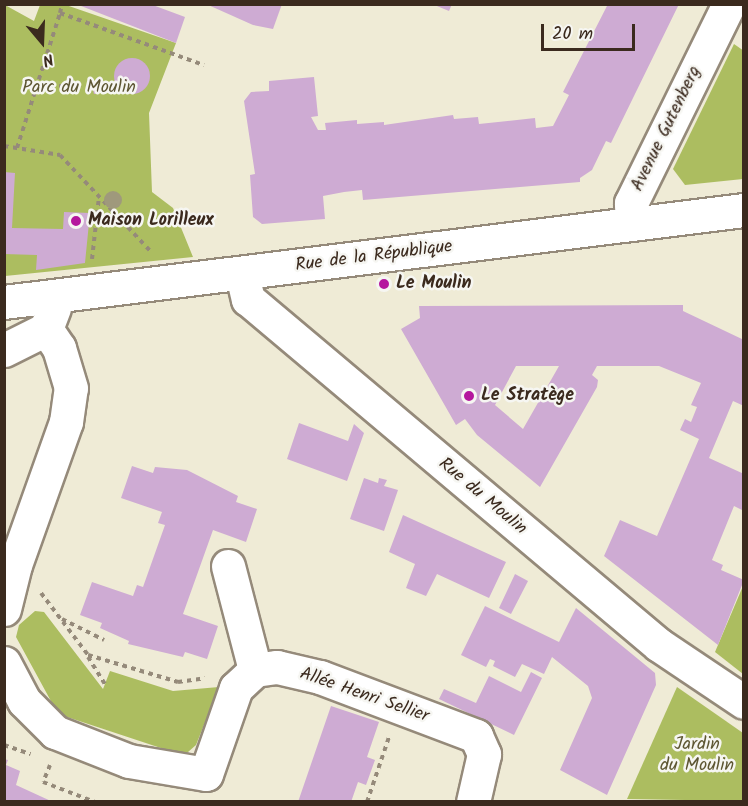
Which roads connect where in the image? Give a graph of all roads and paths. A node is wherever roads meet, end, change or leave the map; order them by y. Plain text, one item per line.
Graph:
1 (62, 4) edge
2 (729, 4) edge
3 (60, 13) junction
4 (204, 65) dead end
5 (37, 84) junction
6 (84, 84) dead end
7 (4, 146) edge
8 (17, 148) junction
9 (99, 197) junction
10 (744, 210) edge
11 (632, 224) junction
12 (158, 259) dead end
13 (91, 267) dead end
14 (242, 274) junction
15 (59, 295) junction
16 (4, 302) edge
17 (46, 329) junction
18 (4, 350) edge
19 (228, 566) dead end
20 (37, 588) dead end
21 (4, 609) edge
22 (59, 618) junction
23 (104, 640) dead end
24 (88, 655) junction
25 (4, 663) edge
26 (248, 677) junction
27 (105, 684) dead end
28 (744, 702) edge
29 (399, 707) junction
30 (51, 762) dead end
31 (95, 801) edge
32 (367, 801) edge
33 (473, 801) edge

1 - 3 path
2 - 11 street, Avenue Gutenberg
3 - 4 path
3 - 5 path
5 - 6 path
5 - 8 path
7 - 8 path
8 - 9 path
9 - 12 path
9 - 13 path
10 - 11 street, Rue de la République
11 - 14 street, Rue de la République
14 - 15 street, Rue de la République
14 - 28 street, Rue du Moulin
15 - 16 street, Rue de la République
15 - 17 street
17 - 18 street
17 - 21 street
19 - 26 street
20 - 22 path
22 - 23 path
22 - 24 path
24 - 26 path
24 - 27 path
25 - 26 street
26 - 29 street, Allée Henri Sellier
29 - 32 path
29 - 33 street, Allée Henri Sellier
30 - 31 path

